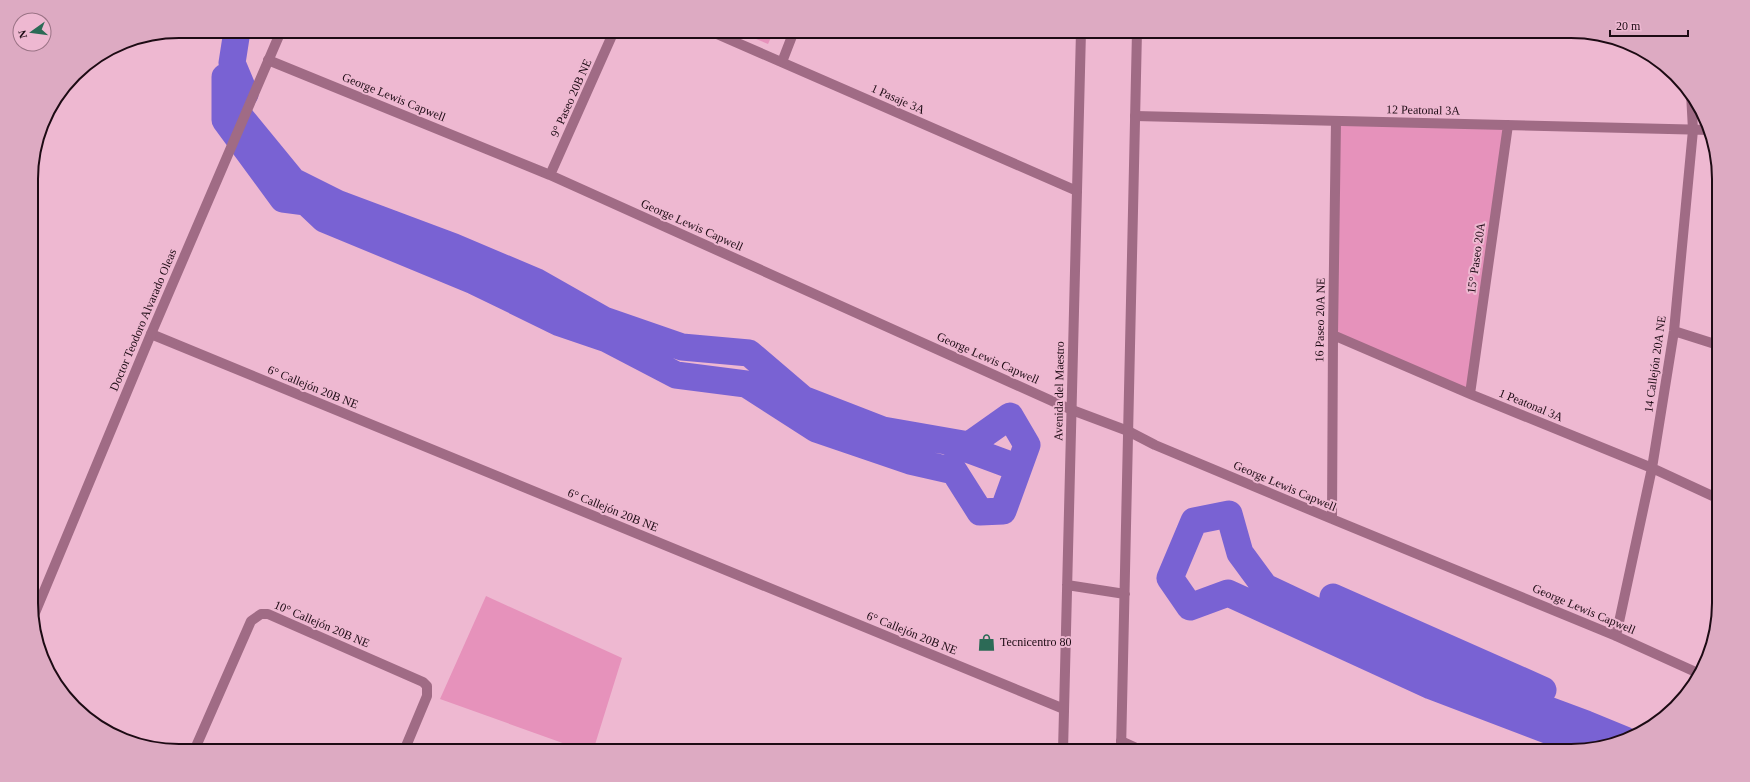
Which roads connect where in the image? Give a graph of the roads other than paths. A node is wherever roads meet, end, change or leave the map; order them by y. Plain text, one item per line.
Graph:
1 (278, 38) edge
2 (611, 38) edge
3 (726, 38) edge
4 (791, 38) edge
5 (1081, 38) edge
6 (1137, 38) edge
7 (268, 60) junction
8 (782, 62) junction
9 (1692, 107) edge
10 (1135, 116) junction
11 (1336, 121) junction
12 (1508, 125) junction
13 (1693, 130) junction
14 (1703, 130) edge
15 (550, 175) junction
16 (1077, 191) junction
17 (1674, 331) junction
18 (151, 334) junction
19 (1333, 334) junction
20 (1712, 343) edge
21 (1470, 394) junction
22 (1072, 410) junction
23 (1128, 431) junction
24 (1652, 468) junction
25 (1712, 496) edge
26 (1332, 520) junction
27 (1067, 585) junction
28 (1125, 594) junction
29 (38, 606) edge
30 (1616, 636) junction
31 (1694, 671) edge
32 (1064, 710) junction
33 (197, 744) edge
34 (407, 744) edge
35 (1064, 744) edge
36 (1121, 744) edge

1 - 7 street, Doctor Teodoro Alvarado Oleas
2 - 15 street, 9° Paseo 20B NE
3 - 8 street, 1 Pasaje 3A
4 - 8 street
5 - 16 street, Avenida del Maestro
6 - 10 street
7 - 15 street, George Lewis Capwell
7 - 18 street, Doctor Teodoro Alvarado Oleas
8 - 16 street, 1 Pasaje 3A
9 - 13 street, 14 Callejón 20A NE
10 - 11 street, 12 Peatonal 3A
10 - 23 street
11 - 12 street, 12 Peatonal 3A
11 - 19 street, 16 Paseo 20A NE
12 - 13 street, 12 Peatonal 3A
12 - 21 street, 15° Paseo 20A
13 - 14 street, 12 Peatonal 3A
13 - 17 street, 14 Callejón 20A NE
15 - 22 street, George Lewis Capwell
16 - 22 street, Avenida del Maestro
17 - 20 street
17 - 24 street, 14 Callejón 20A NE
18 - 29 street, Doctor Teodoro Alvarado Oleas
18 - 32 street, 6° Callejón 20B NE
19 - 21 street, 1 Peatonal 3A
19 - 26 street, 16 Paseo 20A NE
21 - 24 street, 1 Peatonal 3A
22 - 23 street, George Lewis Capwell
22 - 27 street, Avenida del Maestro
23 - 26 street, George Lewis Capwell
23 - 28 street
24 - 25 street, 1 Peatonal 3A
24 - 30 street, 14 Callejón 20A NE
26 - 30 street, George Lewis Capwell
27 - 28 street
27 - 32 street, Avenida del Maestro
28 - 36 street
30 - 31 street, George Lewis Capwell
32 - 35 street, Avenida del Maestro
33 - 34 street, 10° Callejón 20B NE

